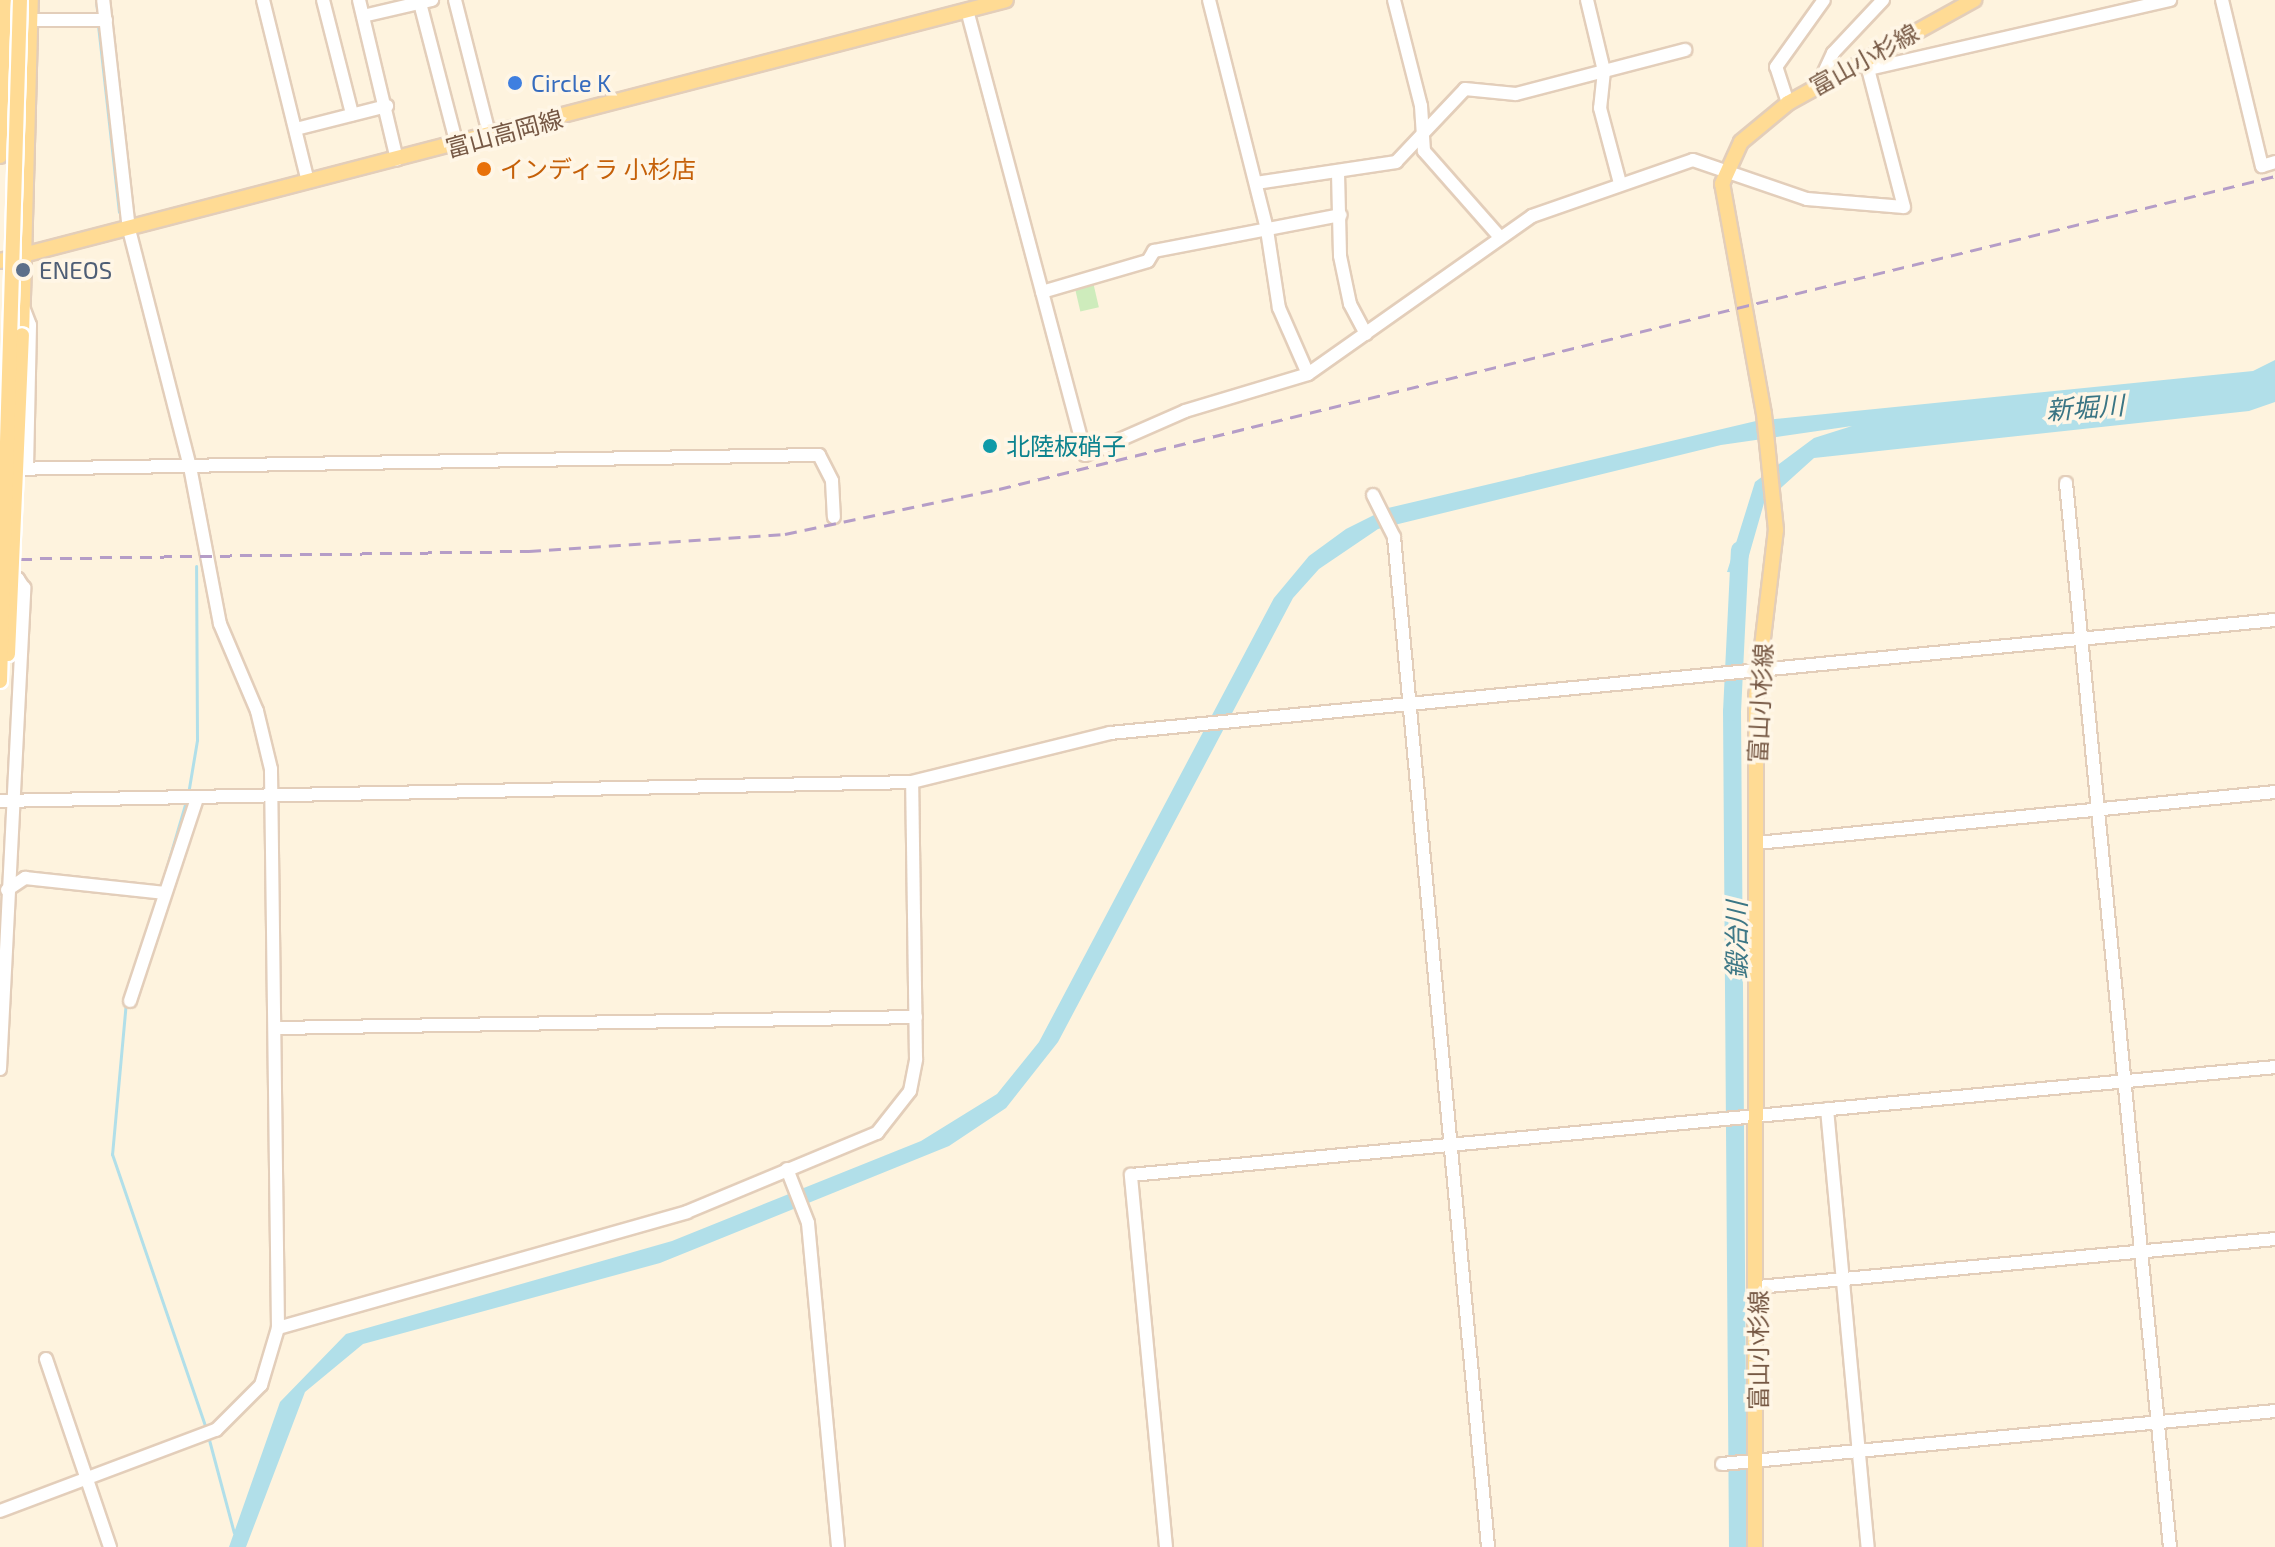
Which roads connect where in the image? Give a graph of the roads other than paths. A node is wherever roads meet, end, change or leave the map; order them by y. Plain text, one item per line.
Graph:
1 (5, 0) edge
2 (20, 0) edge
3 (31, 0) edge
4 (103, 0) edge
5 (263, 0) edge
6 (323, 0) edge
7 (359, 0) edge
8 (455, 0) edge
9 (1006, 0) edge
10 (1209, 0) edge
11 (1394, 0) edge
12 (1587, 0) edge
13 (1824, 0) edge
14 (1974, 0) edge
15 (2170, 0) edge
16 (2222, 0) edge
17 (426, 1) edge
18 (1875, 3) edge
19 (967, 10) junction
20 (363, 16) junction
21 (30, 20) junction
22 (106, 20) junction
23 (1685, 50) dead end
24 (1867, 63) junction
25 (1604, 71) junction
26 (1820, 81) junction
27 (1788, 103) junction
28 (387, 106) junction
29 (352, 114) junction
30 (296, 129) junction
31 (1419, 132) junction
32 (490, 137) junction
33 (457, 145) junction
34 (0, 156) edge
35 (397, 160) junction
36 (2275, 162) edge
37 (1726, 168) junction
38 (1338, 173) junction
39 (308, 182) junction
40 (1256, 183) junction
41 (1620, 183) junction
42 (1341, 215) junction
43 (129, 230) junction
44 (1267, 230) junction
45 (1499, 236) junction
46 (24, 257) junction
47 (0, 261) edge
48 (1042, 292) junction
49 (23, 307) junction
50 (1366, 334) junction
51 (1308, 374) junction
52 (190, 467) junction
53 (0, 469) edge
54 (27, 469) junction
55 (2066, 483) dead end
56 (1373, 495) dead end
57 (834, 517) dead end
58 (0, 579) edge
59 (2275, 620) edge
60 (2080, 640) junction
61 (1753, 670) junction
62 (0, 681) edge
63 (0, 689) edge
64 (1410, 704) junction
65 (912, 782) junction
66 (2275, 792) edge
67 (273, 795) junction
68 (197, 798) junction
69 (14, 800) junction
70 (0, 801) edge
71 (2100, 810) junction
72 (1757, 843) junction
73 (7, 890) junction
74 (165, 893) junction
75 (130, 1001) dead end
76 (916, 1017) junction
77 (276, 1028) junction
78 (2275, 1067) edge
79 (0, 1069) edge
80 (2126, 1082) junction
81 (1827, 1109) junction
82 (1755, 1114) junction
83 (1450, 1147) junction
84 (787, 1169) junction
85 (2275, 1239) edge
86 (2143, 1251) junction
87 (1844, 1279) junction
88 (1758, 1287) junction
89 (278, 1328) junction
90 (46, 1359) dead end
91 (2275, 1411) edge
92 (2157, 1421) junction
93 (1857, 1452) junction
94 (1752, 1460) junction
95 (1722, 1464) dead end
96 (87, 1481) junction
97 (0, 1511) edge
98 (110, 1547) edge
99 (838, 1547) edge
100 (1166, 1547) edge
101 (1488, 1547) edge
102 (1755, 1547) edge
103 (1868, 1547) edge
104 (2170, 1547) edge

1 - 34 main road
2 - 62 main road, bridge
3 - 21 main road
4 - 22 street
5 - 30 street
6 - 29 street
7 - 20 street
8 - 32 street
9 - 19 main road, 富山高岡線
10 - 40 street
11 - 31 street
12 - 25 street
13 - 27 street
14 - 24 main road, 富山小杉線
15 - 24 street
16 - 36 street
17 - 20 street
17 - 33 street
18 - 26 street
19 - 32 main road, 富山高岡線
19 - 48 street
20 - 28 street
21 - 22 street
21 - 46 main road
22 - 43 street
23 - 25 street
24 - 26 main road, 富山小杉線
24 - 37 street
25 - 31 street
25 - 41 street
26 - 27 main road, 富山小杉線
27 - 37 main road, 富山小杉線
28 - 29 street
28 - 35 street
29 - 30 street
30 - 39 street
31 - 38 street
31 - 45 street
32 - 33 main road, 富山高岡線
33 - 35 main road, 富山高岡線
35 - 39 main road, 富山高岡線
37 - 41 street
37 - 61 main road, 富山小杉線
38 - 40 street
38 - 42 street
39 - 43 main road, 富山高岡線
40 - 44 street
41 - 45 street
42 - 44 street
42 - 50 street
43 - 46 main road, 富山高岡線
43 - 52 street
44 - 48 street
44 - 51 street
45 - 50 street
46 - 47 main road, 富山高岡線
46 - 49 main road
48 - 51 street
49 - 54 street
49 - 63 main road, bridge
50 - 51 street
52 - 54 street
52 - 57 street
52 - 67 street
53 - 54 street
55 - 60 street
56 - 64 street
58 - 69 street
59 - 60 street
60 - 61 street
60 - 71 street
61 - 64 street
61 - 72 main road, 富山小杉線
64 - 65 street
64 - 83 street
65 - 67 street
65 - 76 street
66 - 71 street
67 - 68 street
67 - 77 street
68 - 69 street
68 - 74 street
69 - 70 street
69 - 73 street
71 - 72 street
71 - 80 street
72 - 82 main road, 富山小杉線
73 - 74 street
73 - 79 street
74 - 75 street
76 - 77 street
76 - 84 street
77 - 89 street
78 - 80 street
80 - 81 street
80 - 86 street
81 - 82 street
81 - 87 street
82 - 83 street
82 - 88 main road, 富山小杉線
83 - 100 street
83 - 101 street
84 - 89 street
84 - 99 street
85 - 86 street
86 - 87 street
86 - 92 street
87 - 88 street
87 - 93 street
88 - 94 main road, 富山小杉線
89 - 96 street
90 - 96 street
91 - 92 street
92 - 93 street
92 - 104 street
93 - 94 street
93 - 103 street
94 - 95 street
94 - 102 main road, 富山小杉線
96 - 97 street
96 - 98 street

